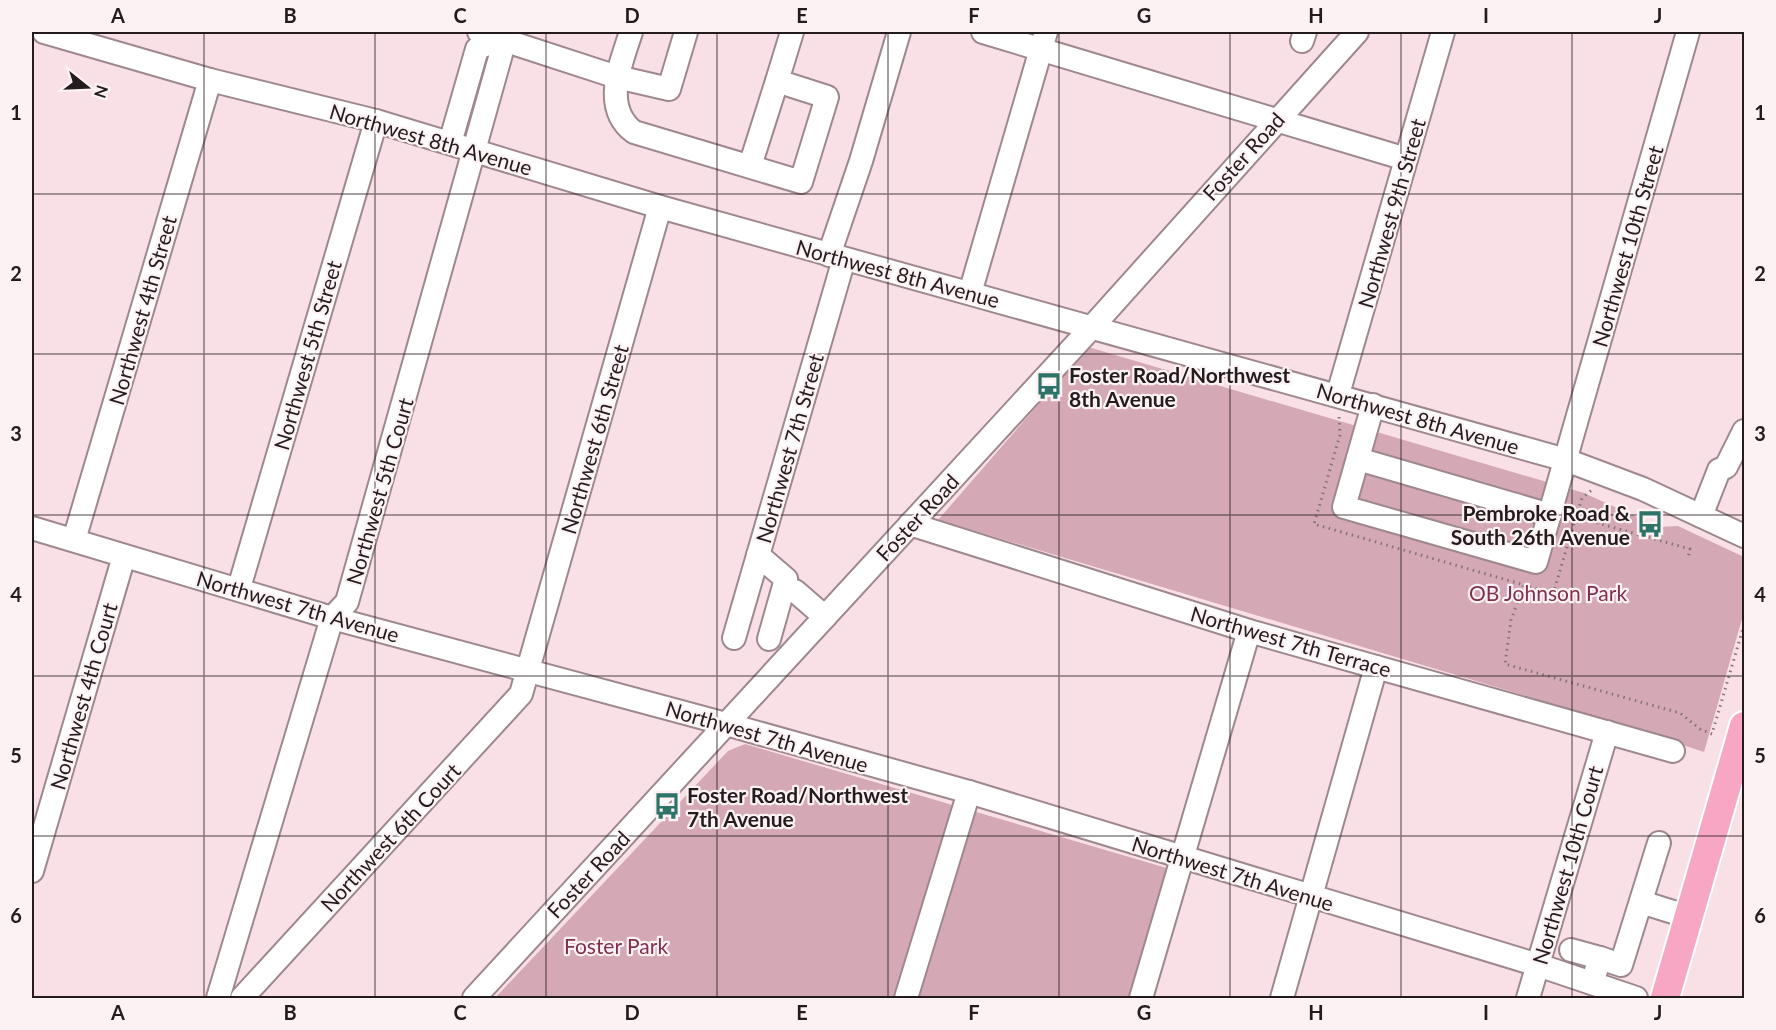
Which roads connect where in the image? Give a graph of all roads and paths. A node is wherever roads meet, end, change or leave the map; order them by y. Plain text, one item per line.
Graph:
1 (36, 32) edge
2 (44, 32) edge
3 (632, 32) edge
4 (686, 32) edge
5 (792, 32) edge
6 (899, 32) edge
7 (983, 32) edge
8 (1357, 32) edge
9 (1443, 32) edge
10 (1688, 32) edge
11 (488, 36) edge
12 (517, 37) edge
13 (1044, 40) edge
14 (32, 48) edge
15 (617, 77) junction
16 (210, 80) junction
17 (777, 81) junction
18 (1276, 118) junction
19 (375, 121) junction
20 (450, 143) junction
21 (476, 150) junction
22 (1406, 159) junction
23 (750, 166) junction
24 (660, 207) junction
25 (836, 257) junction
26 (970, 293) junction
27 (1092, 327) junction
28 (1338, 394) junction
29 (1373, 405) junction
30 (1339, 417) dead end
31 (1744, 431) edge
32 (1358, 459) junction
33 (1566, 460) junction
34 (1594, 489) dead end
35 (1550, 515) junction
36 (1576, 517) junction
37 (1708, 519) junction
38 (910, 524) junction
39 (32, 528) edge
40 (1744, 536) edge
41 (74, 540) junction
42 (758, 555) junction
43 (124, 556) junction
44 (1688, 558) dead end
45 (1524, 585) junction
46 (239, 588) junction
47 (795, 591) dead end
48 (747, 594) junction
49 (825, 617) junction
50 (332, 618) junction
51 (1744, 625) edge
52 (1249, 631) junction
53 (734, 638) dead end
54 (768, 639) junction
55 (788, 656) junction
56 (1376, 667) junction
57 (529, 671) junction
58 (726, 724) junction
59 (1744, 726) edge
60 (1607, 732) junction
61 (1673, 751) dead end
62 (969, 792) junction
63 (1659, 843) dead end
64 (1184, 858) junction
65 (32, 871) edge
66 (1310, 898) junction
67 (1641, 902) junction
68 (1689, 917) junction
69 (1571, 950) dead end
70 (1600, 958) junction
71 (1538, 965) junction
72 (1592, 983) junction
73 (218, 999) edge
74 (242, 999) edge
75 (474, 999) edge
76 (906, 999) edge
77 (1142, 999) edge
78 (1282, 999) edge
79 (1528, 999) edge
80 (1636, 999) edge
81 (1665, 999) edge

1 - 14 street
2 - 16 street, Northwest 8th Avenue
3 - 15 street
4 - 15 street
5 - 17 street
6 - 25 street, Northwest 7th Street
7 - 13 street
8 - 18 street, Foster Road
9 - 22 street, Northwest 9th Street
10 - 33 street, Northwest 10th Street
11 - 12 street
11 - 20 street
11 - 21 street, Northwest 5th Court
12 - 15 street
13 - 18 street
13 - 26 street
15 - 23 street
16 - 19 street, Northwest 8th Avenue
16 - 41 street, Northwest 4th Street
17 - 23 street
17 - 23 street
18 - 22 street
18 - 27 street, Foster Road
19 - 20 street, Northwest 8th Avenue
19 - 46 street, Northwest 5th Street
20 - 21 street, Northwest 8th Avenue
21 - 24 street, Northwest 8th Avenue
21 - 50 street, Northwest 5th Court
22 - 28 street, Northwest 9th Street
24 - 25 street, Northwest 8th Avenue
24 - 57 street, Northwest 6th Street
25 - 26 street, Northwest 8th Avenue
25 - 42 street, Northwest 7th Street
26 - 27 street, Northwest 8th Avenue
27 - 28 street, Northwest 8th Avenue
27 - 38 street, Foster Road
28 - 29 street, Northwest 8th Avenue
29 - 32 street
29 - 33 street, Northwest 8th Avenue
30 - 45 path
31 - 37 street
32 - 35 street
32 - 35 street, Northwest 10th Street
33 - 35 street, Northwest 10th Street
33 - 37 street, Northwest 8th Avenue
34 - 36 path
36 - 44 path
36 - 45 path
37 - 40 street, Northwest 8th Avenue
38 - 49 street, Foster Road
38 - 52 street, Northwest 7th Terrace
39 - 41 street, Northwest 7th Avenue
41 - 43 street, Northwest 7th Avenue
42 - 48 street, Northwest 7th Street
42 - 54 street
43 - 46 street, Northwest 7th Avenue
43 - 65 street, Northwest 4th Court
45 - 51 path
46 - 50 street, Northwest 7th Avenue
47 - 49 street
48 - 53 street, Northwest 7th Street
48 - 54 street
49 - 55 street, Foster Road
50 - 57 street, Northwest 7th Avenue
50 - 73 street, Northwest 5th Court
52 - 56 street, Northwest 7th Terrace
52 - 64 street
54 - 55 street
55 - 58 street, Foster Road
56 - 60 street, Northwest 7th Terrace
56 - 66 street
57 - 58 street, Northwest 7th Avenue
57 - 74 street, Northwest 6th Court
58 - 62 street, Northwest 7th Avenue
58 - 75 street, Foster Road
59 - 68 main road
60 - 61 street, Northwest 7th Terrace
60 - 71 street, Northwest 10th Court
62 - 64 street, Northwest 7th Avenue
62 - 76 street
63 - 67 street
64 - 66 street, Northwest 7th Avenue
64 - 77 street
66 - 71 street, Northwest 7th Avenue
66 - 78 street
67 - 68 street
67 - 70 street
68 - 81 main road
69 - 70 street
70 - 72 street
71 - 72 street, Northwest 7th Avenue
71 - 79 street, Northwest 10th Court
72 - 80 street, Northwest 7th Avenue

